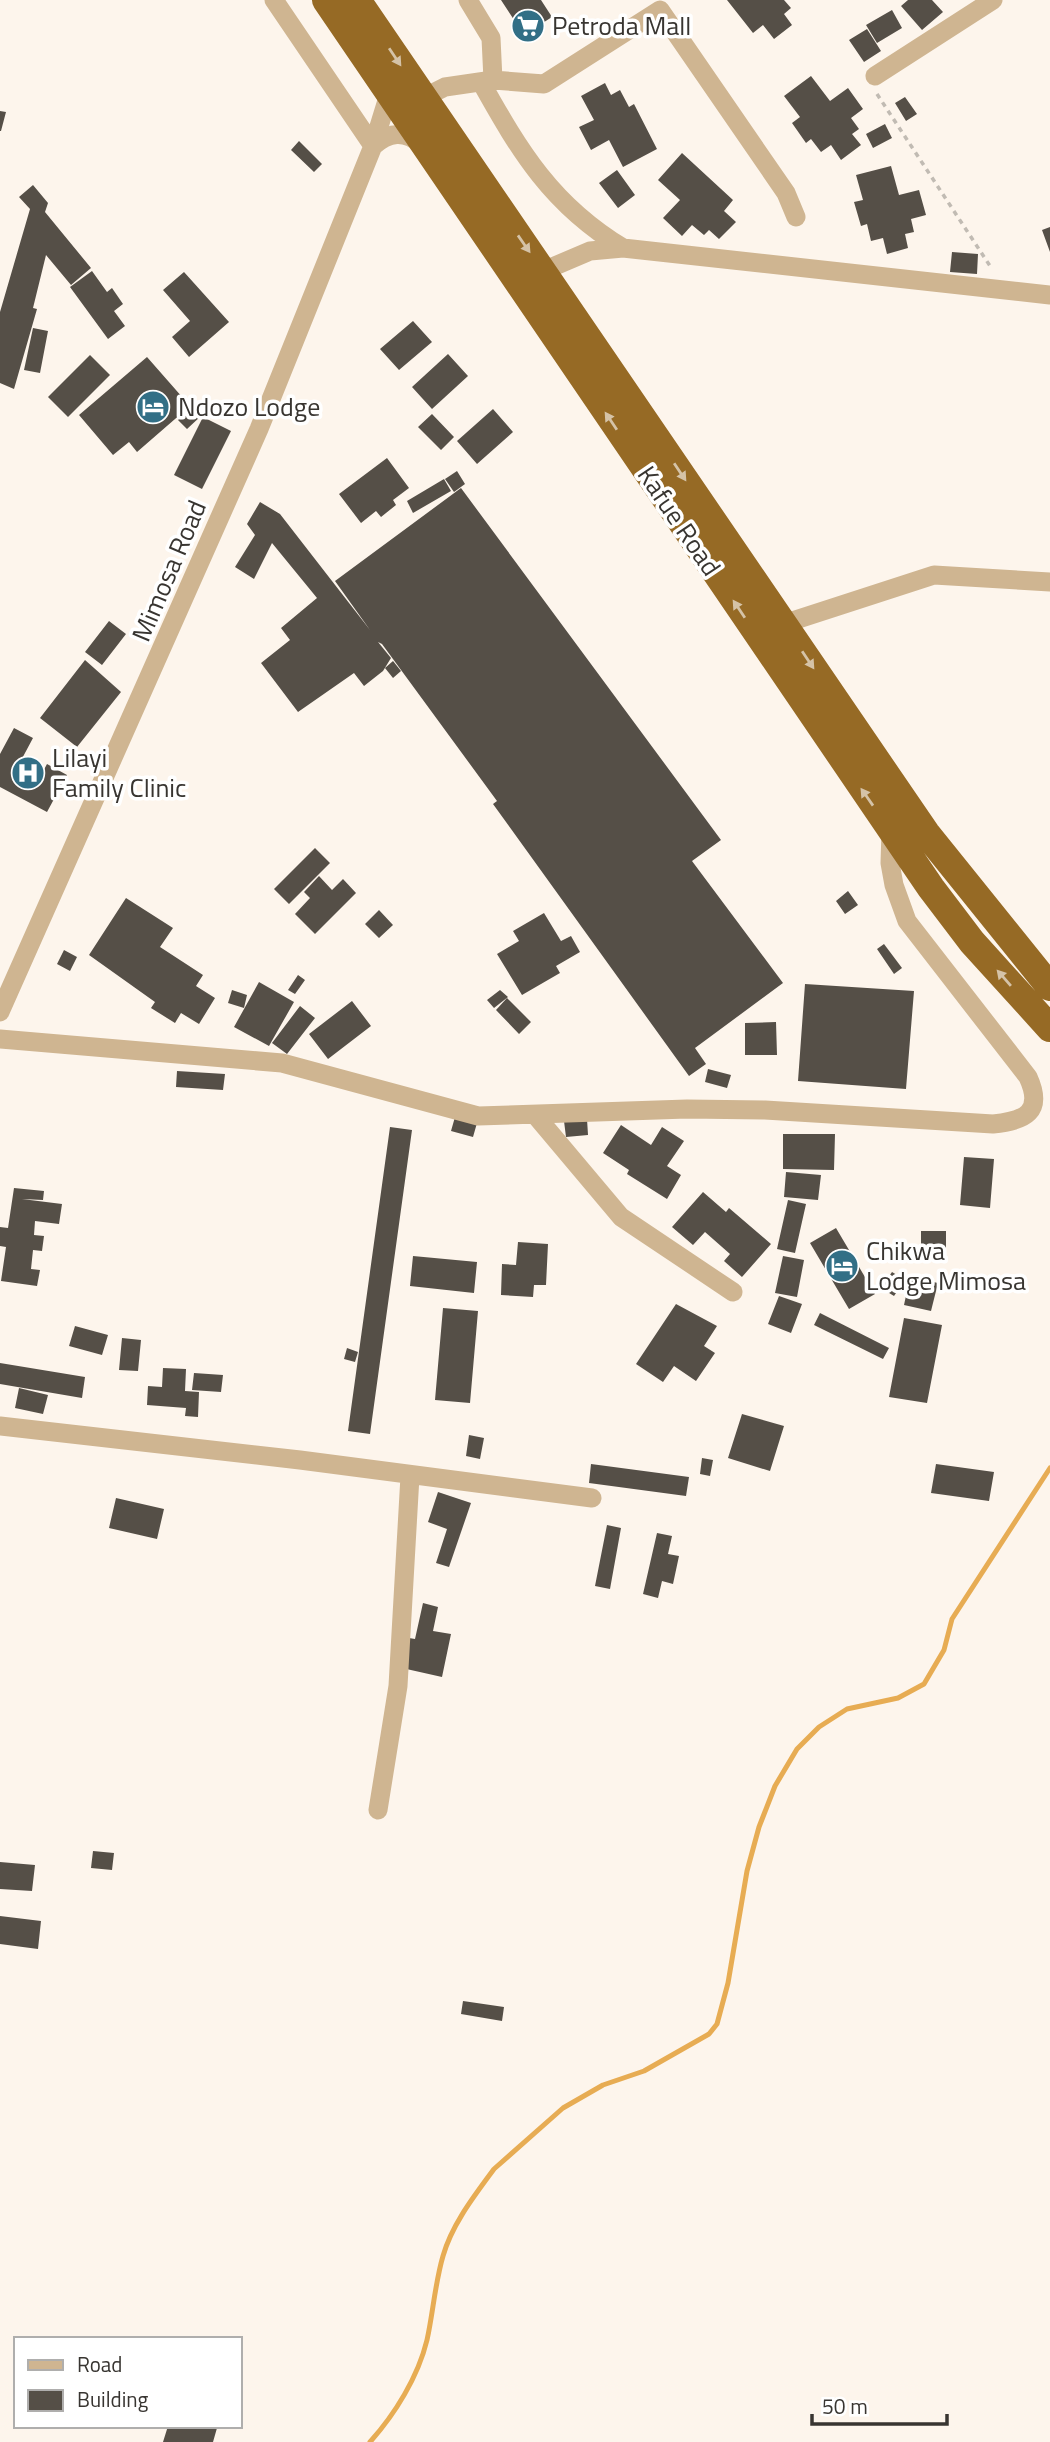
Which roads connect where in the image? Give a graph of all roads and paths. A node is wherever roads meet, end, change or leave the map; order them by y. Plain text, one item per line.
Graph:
1 (274, 0) edge
2 (326, 0) edge
3 (357, 0) edge
4 (468, 0) edge
5 (993, 0) edge
6 (662, 5) edge
7 (875, 76) joint
8 (487, 81) junction
9 (389, 94) junction
10 (423, 98) junction
11 (373, 146) junction
12 (424, 147) junction
13 (796, 218) dead end
14 (622, 248) junction
15 (543, 271) junction
16 (989, 288) junction
17 (1050, 295) edge
18 (1050, 582) edge
19 (783, 624) junction
20 (891, 831) junction
21 (1050, 987) edge
22 (0, 1012) edge
23 (1050, 1028) edge
24 (0, 1039) edge
25 (536, 1116) junction
26 (733, 1292) dead end
27 (0, 1426) edge
28 (410, 1476) junction
29 (592, 1498) dead end
30 (378, 1810) dead end

1 - 11 street
2 - 9 highway, Kafue Road
3 -> 10 highway, Kafue Road
4 - 8 street
5 - 7 street
6 - 8 street
6 - 13 street
7 - 16 path
8 - 10 street
8 - 14 street
9 - 11 street, Mimosa Road
9 - 12 highway, Kafue Road
10 -> 15 highway, Kafue Road
11 - 12 street
11 - 22 street, Mimosa Road
20 -> 12 highway, Kafue Road
14 - 15 street
14 - 16 street
15 -> 19 highway, Kafue Road
16 - 17 street
18 - 19 street
19 -> 21 highway, Kafue Road
23 -> 20 highway, Kafue Road
20 - 25 street
24 - 25 street
25 - 26 street
27 - 28 street
28 - 29 street
28 - 30 street

